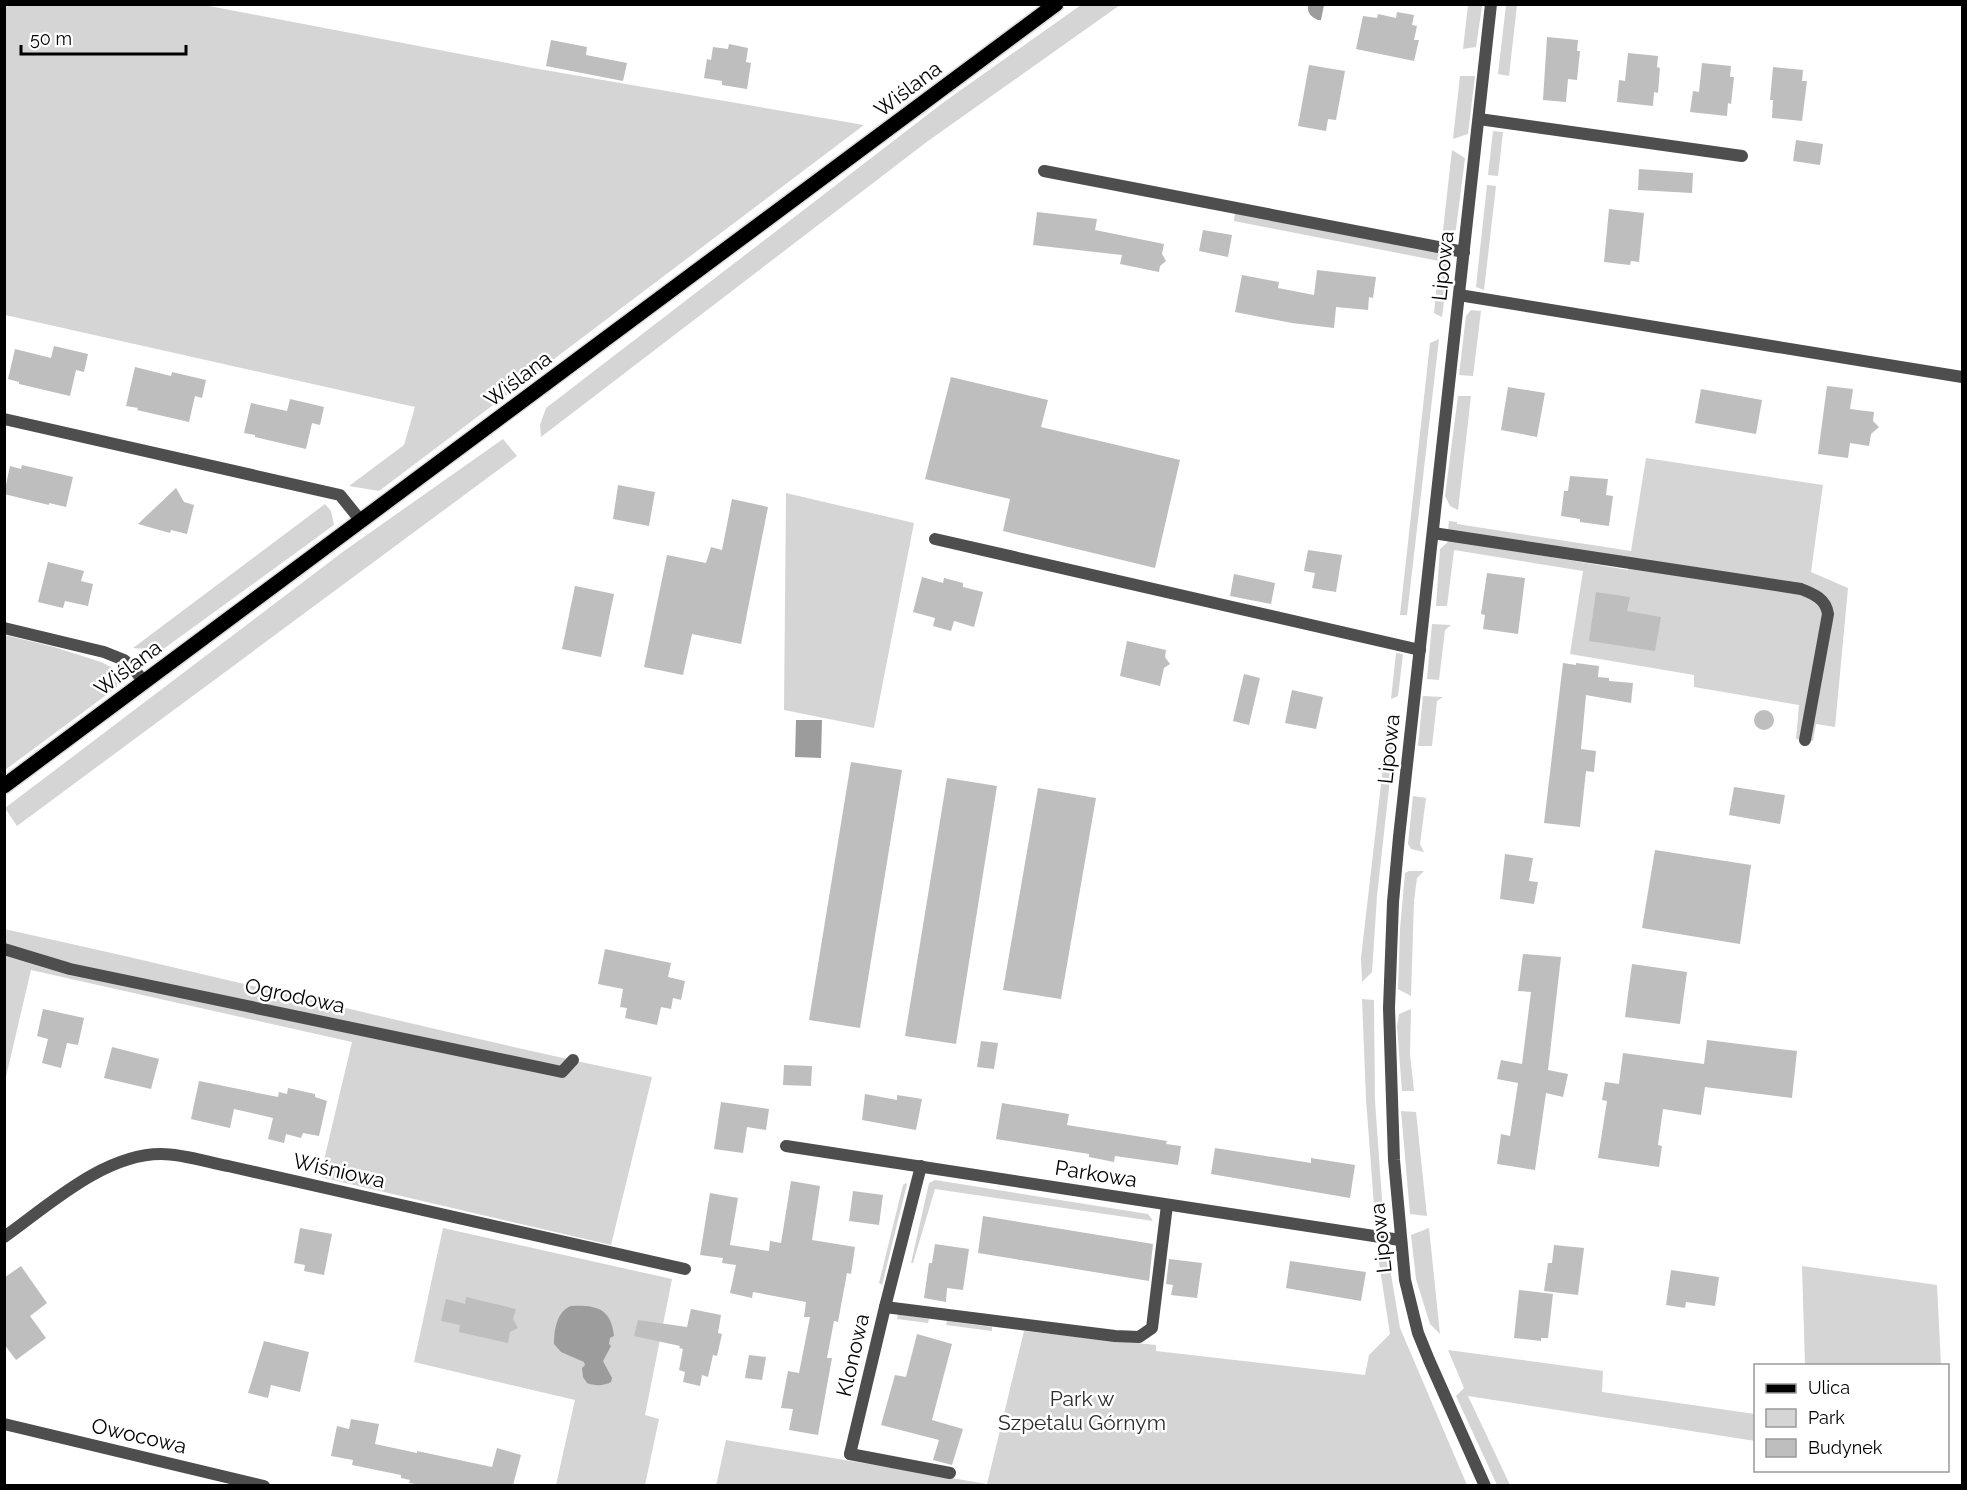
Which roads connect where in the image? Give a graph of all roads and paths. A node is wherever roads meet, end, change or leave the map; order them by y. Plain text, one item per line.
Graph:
1 (1056, 4) edge
2 (1491, 4) edge
3 (1479, 118) junction
4 (1742, 156) dead end
5 (1044, 171) dead end
6 (1464, 252) junction
7 (1459, 295) junction
8 (1962, 377) edge
9 (4, 419) edge
10 (361, 521) junction
11 (1433, 533) junction
12 (935, 539) dead end
13 (4, 627) edge
14 (1420, 650) junction
15 (144, 682) junction
16 (1805, 740) dead end
17 (4, 786) edge
18 (4, 949) edge
19 (573, 1060) dead end
20 (786, 1146) dead end
21 (921, 1166) junction
22 (1167, 1205) junction
23 (4, 1237) edge
24 (1400, 1240) junction
25 (685, 1269) dead end
26 (885, 1307) junction
27 (4, 1424) edge
28 (950, 1473) dead end
29 (264, 1485) edge
30 (1485, 1485) edge

1 - 10 main road, Wiślana
2 - 3 street, Lipowa
3 - 4 street
3 - 6 street, Lipowa
5 - 6 street
6 - 7 street, Lipowa
7 - 8 street
7 - 11 street, Lipowa
9 - 10 street
10 - 15 main road, Wiślana
11 - 14 street, Lipowa
11 - 16 street
12 - 14 street
13 - 15 street
14 - 24 street, Lipowa
15 - 17 main road, Wiślana
18 - 19 street, Ogrodowa
20 - 21 street, Parkowa
21 - 22 street, Parkowa
21 - 26 street, Klonowa
22 - 24 street, Parkowa
22 - 26 street
23 - 25 street, Wiśniowa
24 - 30 street, Lipowa
26 - 28 street, Klonowa
27 - 29 street, Owocowa

